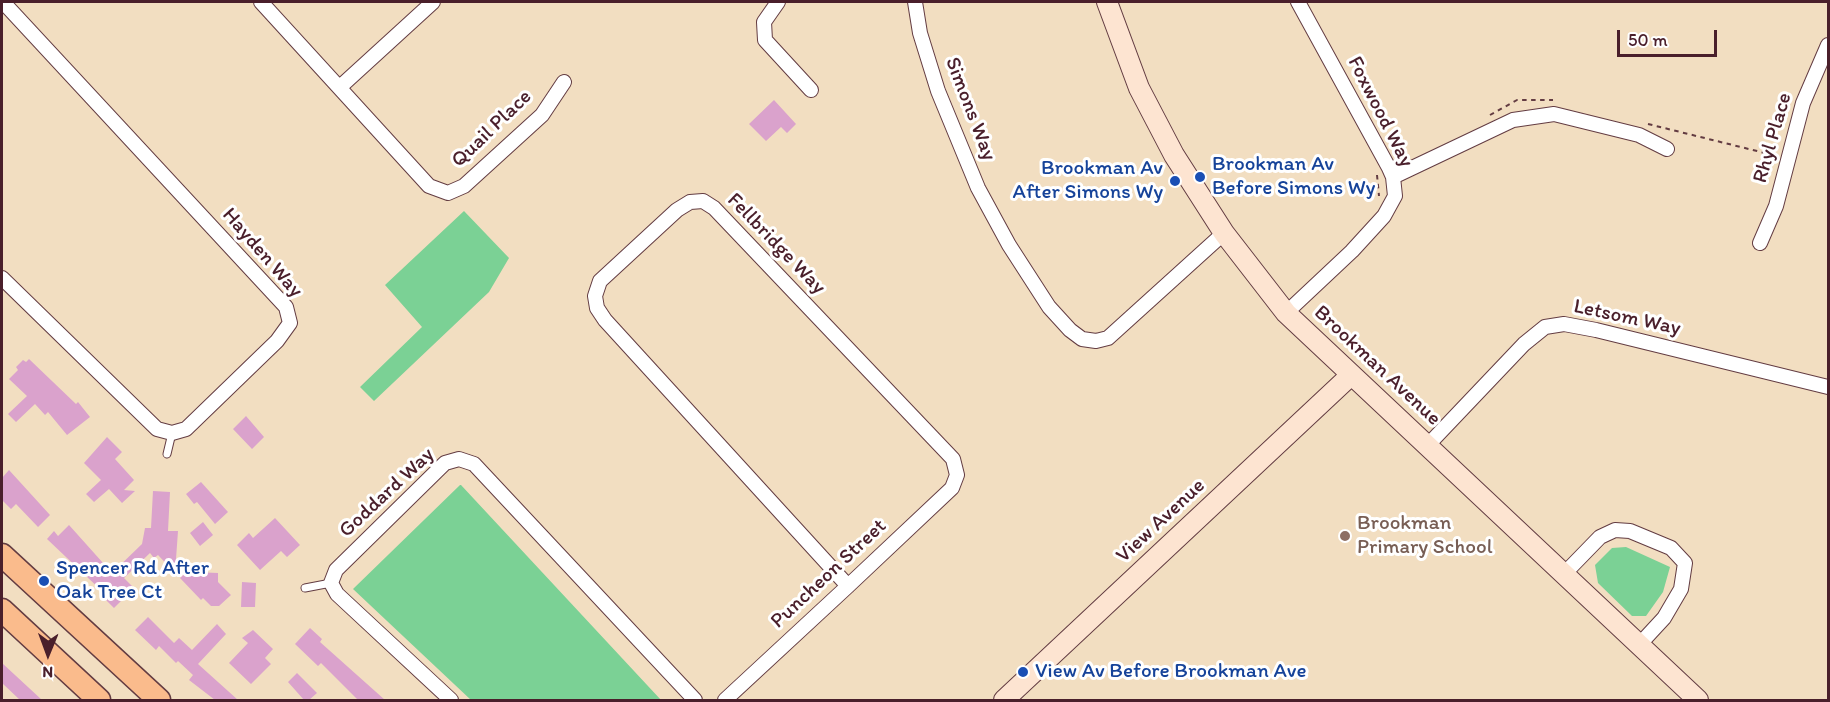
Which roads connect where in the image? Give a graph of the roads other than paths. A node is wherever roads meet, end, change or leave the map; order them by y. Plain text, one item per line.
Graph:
1 (3, 2) edge
2 (261, 2) edge
3 (433, 2) edge
4 (778, 2) edge
5 (915, 2) edge
6 (1107, 2) edge
7 (1298, 2) edge
8 (1828, 45) edge
9 (564, 82) dead end
10 (340, 87) junction
11 (812, 90) dead end
12 (1667, 149) dead end
13 (1391, 173) junction
14 (1224, 233) junction
15 (1760, 243) dead end
16 (2, 278) edge
17 (1286, 313) junction
18 (1350, 376) junction
19 (1828, 387) edge
20 (172, 433) junction
21 (1427, 446) junction
22 (167, 454) dead end
23 (957, 475) joint
24 (2, 555) edge
25 (1565, 573) junction
26 (331, 583) junction
27 (848, 586) junction
28 (305, 588) dead end
29 (2, 610) edge
30 (1639, 645) junction
31 (99, 700) edge
32 (159, 700) edge
33 (451, 700) edge
34 (695, 700) edge
35 (725, 700) edge
36 (1004, 700) edge
37 (1698, 700) edge

1 - 20 street, Hayden Way
2 - 10 street, Quail Place
3 - 10 street
4 - 11 street
5 - 14 street, Simons Way
6 - 14 street, Brookman Avenue
7 - 13 street, Foxwood Way
8 - 15 street, Rhyl Place
9 - 10 street, Quail Place
12 - 13 street
13 - 17 street, Foxwood Way
14 - 17 street, Brookman Avenue
16 - 20 street
17 - 18 street, Brookman Avenue
18 - 21 street, Brookman Avenue
18 - 36 street, View Avenue
19 - 21 street, Letsom Way
20 - 22 lane
21 - 25 street, Brookman Avenue
23 - 27 street, Puncheon Street
23 - 27 street, Fellbridge Way
24 - 32 main road
25 - 30 street, Brookman Avenue
25 - 30 street
26 - 28 lane
26 - 33 street
26 - 34 street, Goddard Way
27 - 35 street, Puncheon Street
29 - 31 main road
30 - 37 street, Brookman Avenue

